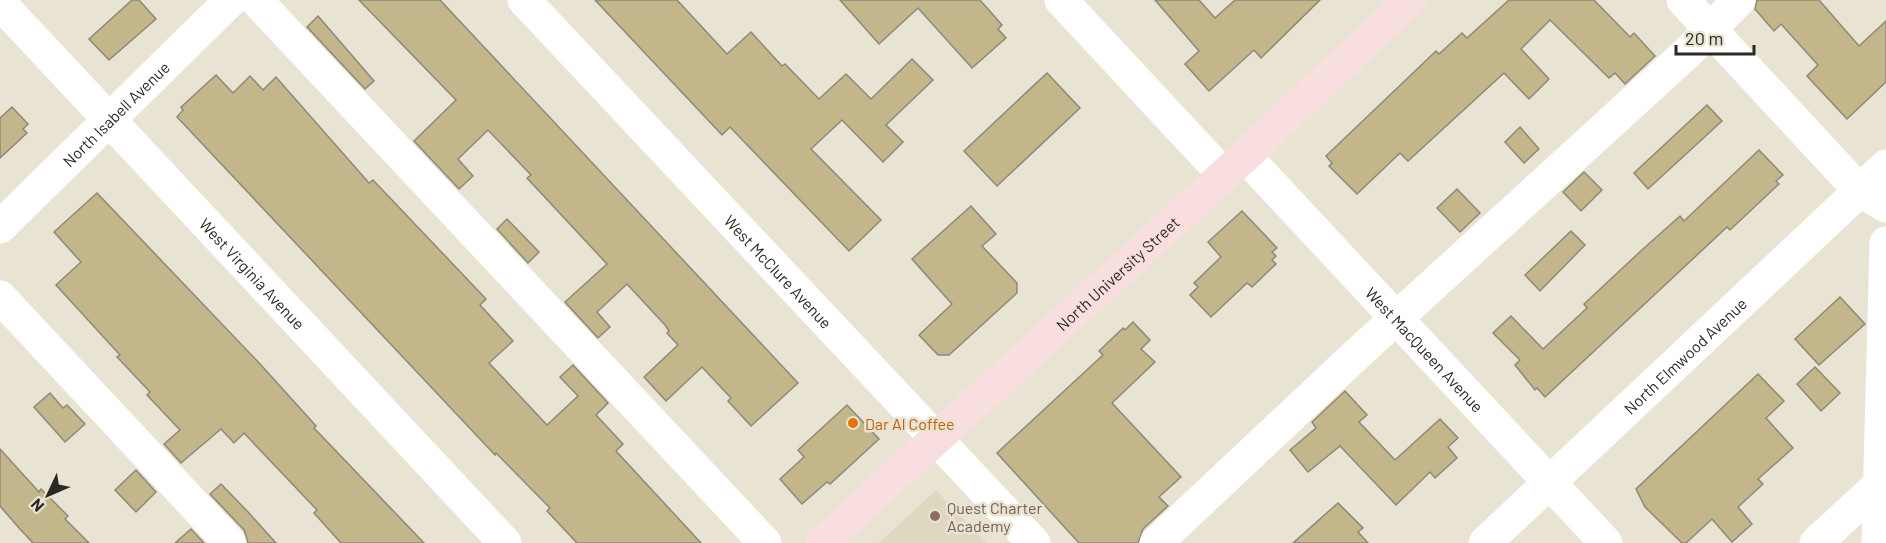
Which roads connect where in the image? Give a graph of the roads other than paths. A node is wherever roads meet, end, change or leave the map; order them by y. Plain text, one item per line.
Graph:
1 (231, 0) edge
2 (256, 0) edge
3 (524, 0) edge
4 (1061, 0) edge
5 (1410, 0) edge
6 (1683, 0) edge
7 (1739, 0) edge
8 (0, 3) edge
9 (1709, 28) junction
10 (109, 119) junction
11 (1234, 165) junction
12 (1886, 166) edge
13 (1872, 198) edge
14 (0, 227) edge
15 (1886, 243) edge
16 (0, 297) edge
17 (1397, 319) junction
18 (936, 439) junction
19 (1550, 483) junction
20 (1879, 485) junction
21 (230, 543) edge
22 (505, 543) edge
23 (765, 543) edge
24 (822, 543) edge
25 (1034, 543) edge
26 (1156, 543) edge
27 (1485, 543) edge
28 (1606, 543) edge
29 (1816, 543) edge
30 (1878, 543) edge

1 - 10 street, North Isabell Avenue
2 - 23 street
3 - 18 street, West McClure Avenue
4 - 11 street, West MacQueen Avenue
5 - 11 main road, North University Street
6 - 9 street
7 - 9 street
8 - 10 street, West Virginia Avenue
9 - 13 street
9 - 17 street
10 - 14 street, North Isabell Avenue
10 - 22 street, West Virginia Avenue
11 - 17 street, West MacQueen Avenue
11 - 18 main road, North University Street
12 - 13 street, North Elmwood Avenue
13 - 19 street, North Elmwood Avenue
15 - 20 street
16 - 21 street
17 - 19 street, West MacQueen Avenue
17 - 26 street
18 - 24 main road, North University Street
18 - 25 street, West McClure Avenue
19 - 27 street, North Elmwood Avenue
19 - 28 street, West MacQueen Avenue
20 - 29 street
20 - 30 street

